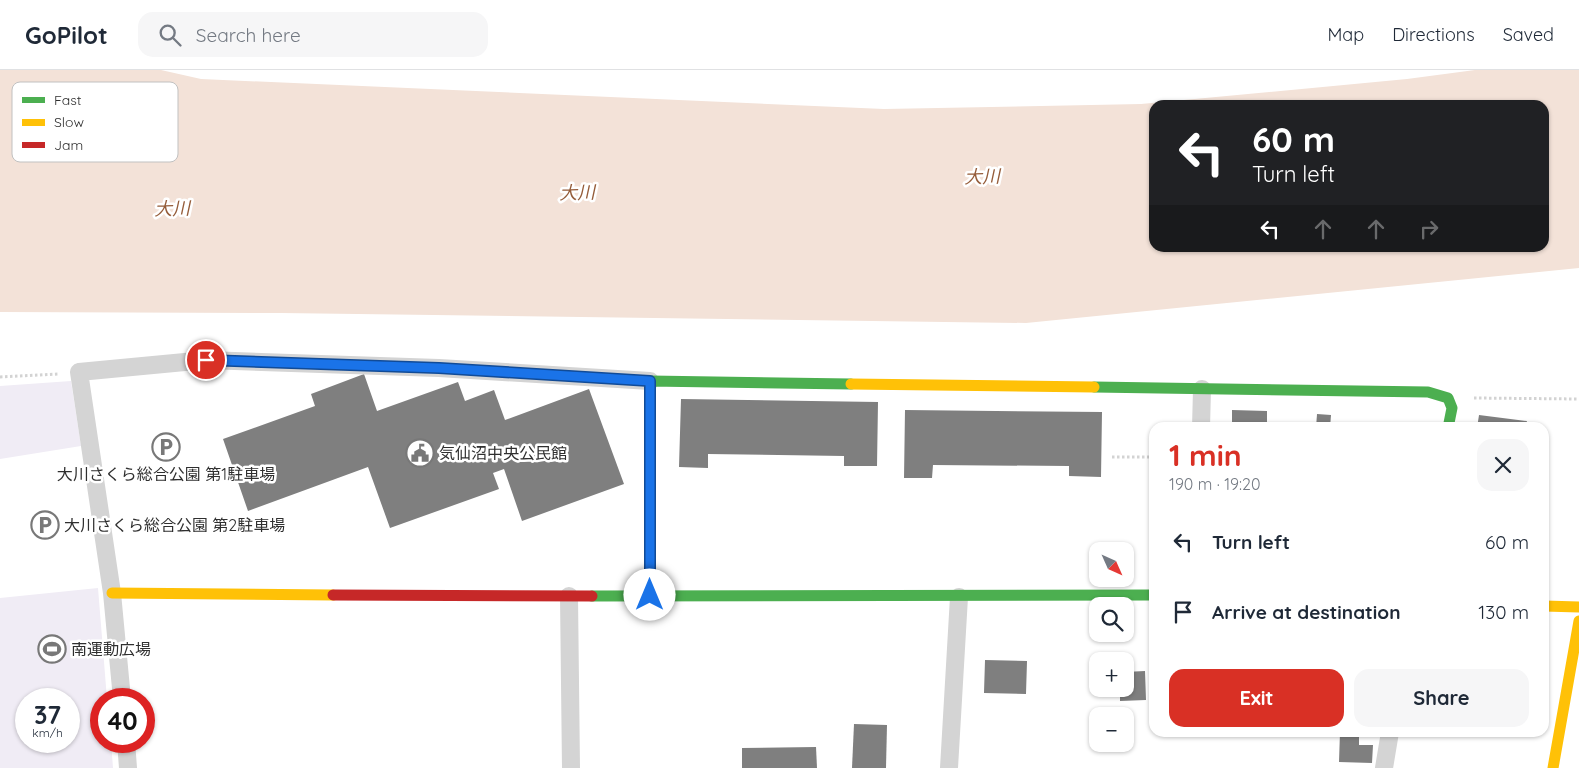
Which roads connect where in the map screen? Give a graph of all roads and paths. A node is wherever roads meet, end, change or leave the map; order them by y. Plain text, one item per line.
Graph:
1 (79, 372) junction
2 (0, 377) edge
3 (650, 381) junction
4 (1202, 389) junction
5 (1448, 398) junction
6 (1579, 399) edge
7 (1201, 422) edge
8 (1449, 422) edge
9 (1112, 457) dead end
10 (1149, 457) edge
11 (112, 593) junction
12 (650, 595) junction
13 (1149, 595) edge
14 (570, 596) junction
15 (959, 597) junction
16 (1549, 606) edge
17 (1579, 607) edge
18 (1579, 621) edge
19 (121, 688) edge
20 (1389, 737) edge
21 (127, 753) edge
22 (128, 768) edge
23 (571, 768) edge
24 (949, 768) edge
25 (1384, 768) edge
26 (1553, 768) edge

1 - 2 path
1 - 3 street
1 - 11 street
3 - 4 street
3 - 12 street
4 - 5 street
4 - 7 street
5 - 6 path
5 - 8 street
9 - 10 path
11 - 14 street
11 - 19 street
12 - 14 street
12 - 15 street
13 - 15 street
14 - 23 street
15 - 24 street
16 - 17 street
18 - 26 street
20 - 25 street
21 - 22 street

